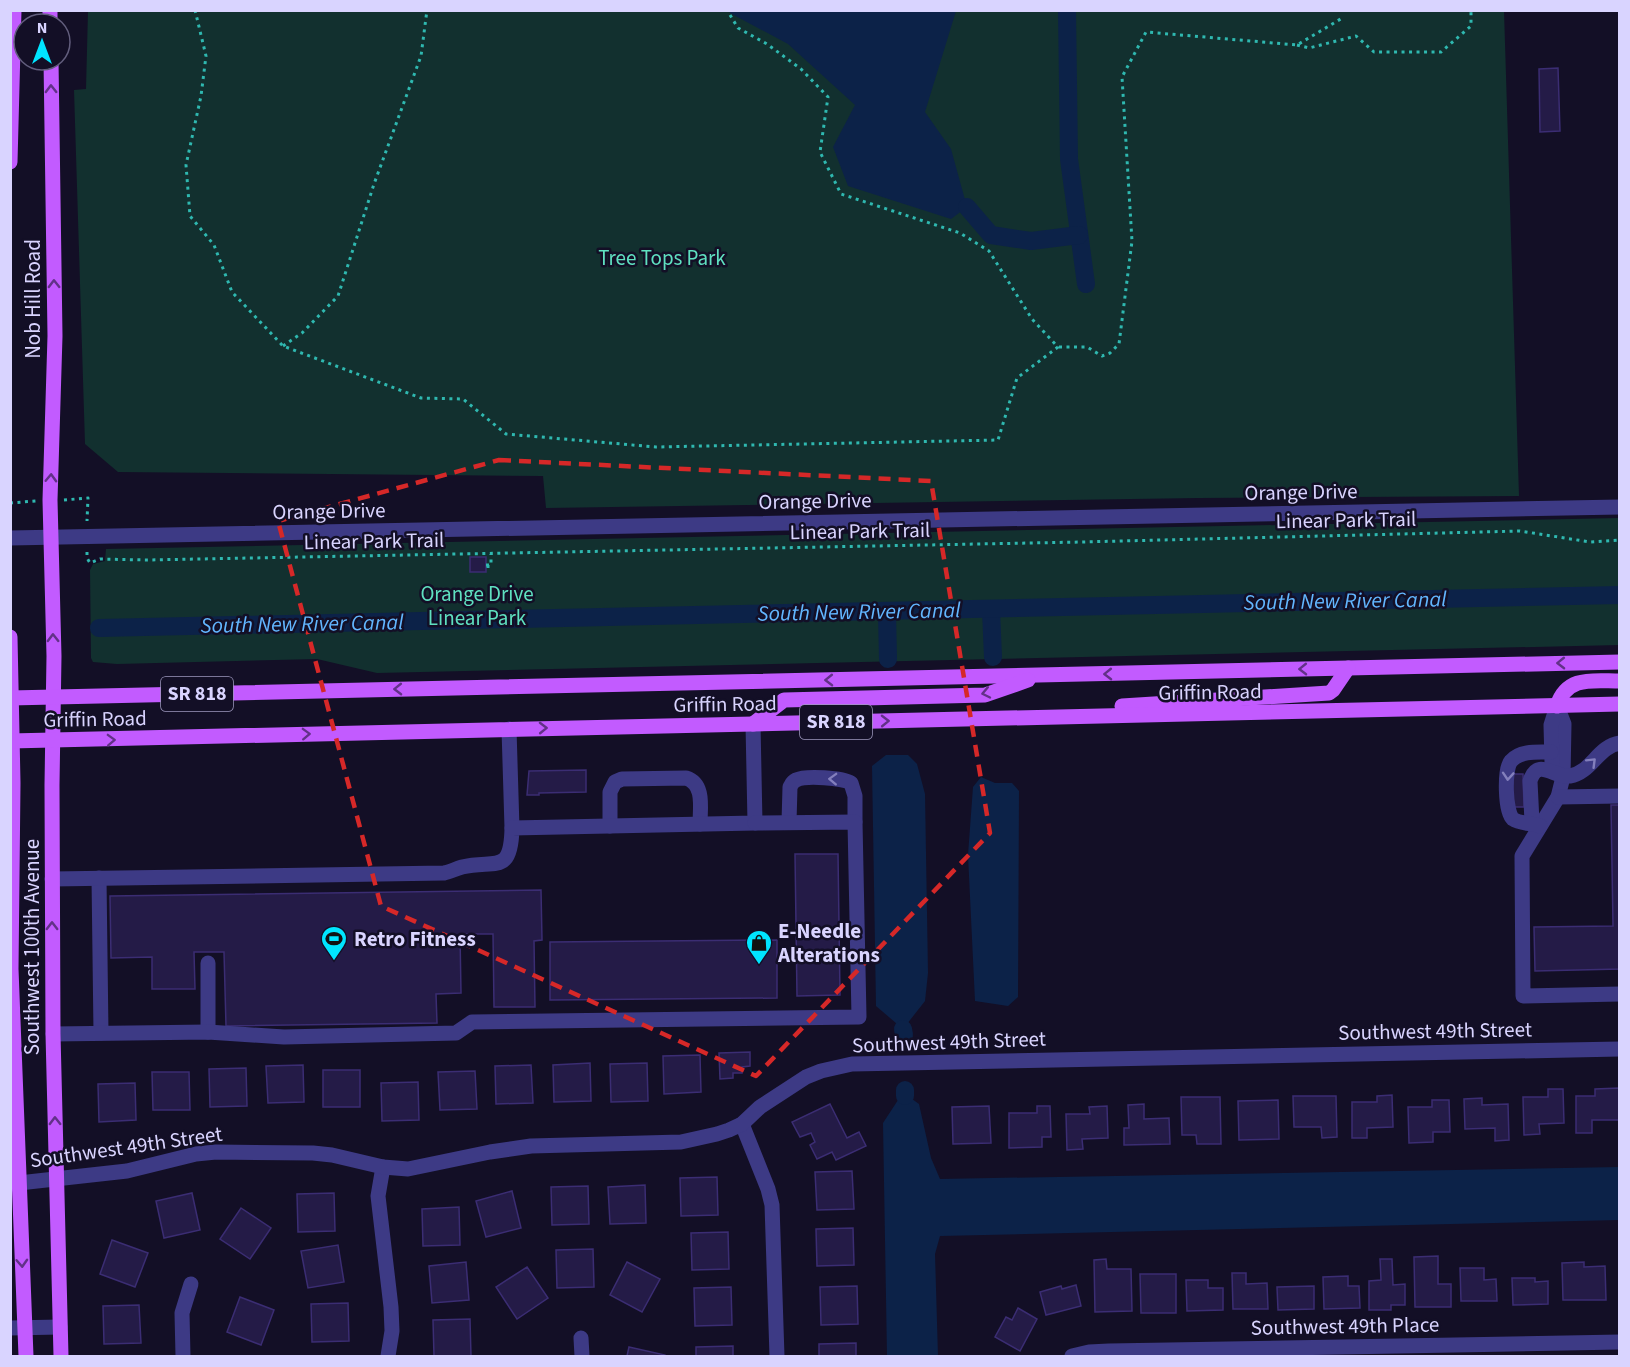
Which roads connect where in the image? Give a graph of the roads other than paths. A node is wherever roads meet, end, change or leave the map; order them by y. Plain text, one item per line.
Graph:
1 (14, 10) edge
2 (51, 72) edge
3 (10, 162) edge
4 (1620, 507) edge
5 (51, 537) junction
6 (10, 538) edge
7 (10, 637) edge
8 (1620, 662) edge
9 (1348, 668) junction
10 (1042, 676) junction
11 (1620, 681) edge
12 (53, 697) junction
13 (11, 698) edge
14 (1620, 704) edge
15 (1557, 706) junction
16 (1090, 716) junction
17 (753, 724) junction
18 (509, 729) junction
19 (11, 741) edge
20 (52, 741) junction
21 (1620, 743) edge
22 (1551, 752) junction
23 (1557, 774) junction
24 (1620, 796) edge
25 (1558, 797) junction
26 (789, 822) junction
27 (855, 822) junction
28 (755, 823) junction
29 (700, 824) junction
30 (1536, 824) junction
31 (610, 826) junction
32 (512, 828) junction
33 (99, 878) junction
34 (52, 879) junction
35 (11, 899) edge
36 (208, 963) dead end
37 (11, 969) edge
38 (1620, 994) edge
39 (208, 1032) junction
40 (101, 1033) junction
41 (53, 1034) junction
42 (1620, 1049) edge
43 (742, 1124) junction
44 (383, 1167) junction
45 (56, 1179) junction
46 (14, 1184) edge
47 (191, 1284) dead end
48 (60, 1327) junction
49 (18, 1328) edge
50 (581, 1338) dead end
51 (1620, 1342) edge
52 (1442, 1351) edge
53 (1247, 1353) edge
54 (26, 1356) edge
55 (61, 1356) edge
56 (183, 1356) edge
57 (388, 1356) edge
58 (582, 1356) edge
59 (777, 1356) edge
60 (1072, 1356) edge

1 - 3 main road
5 -> 2 main road, Nob Hill Road
4 - 5 street, Orange Drive
5 - 6 street, Orange Drive
12 -> 5 main road, Southwest 100th Avenue
7 - 13 main road, Southwest 100th Avenue
8 -> 9 main road, Griffin Road / SR 818
9 -> 10 main road, Griffin Road / SR 818
9 - 16 main road
10 -> 12 main road, Griffin Road / SR 818
10 -> 17 main road
11 - 15 main road
12 - 13 main road, Griffin Road / SR 818
12 - 20 main road, Southwest 100th Avenue
13 - 19 main road, Southwest 100th Avenue
14 - 15 main road, Griffin Road / SR 818
15 - 16 main road, Griffin Road / SR 818
15 - 22 street
15 - 23 street
17 -> 16 main road, Griffin Road / SR 818
18 -> 17 main road, Griffin Road / SR 818
17 - 28 street
20 -> 18 main road, Griffin Road / SR 818
18 - 32 street
19 - 20 main road, Griffin Road / SR 818
19 - 35 main road, Southwest 100th Avenue
20 - 34 main road, Southwest 100th Avenue
23 -> 21 street
22 - 23 street
22 -> 30 street
23 - 25 street
23 - 30 street
24 - 25 street
25 - 30 street
26 - 27 street
27 -> 26 street
26 - 28 street
27 - 39 street
28 - 29 street
29 - 31 street
29 - 31 street
30 - 38 street
31 - 32 street
32 - 33 street
33 - 34 street
33 - 40 street
41 -> 34 main road, Southwest 100th Avenue
35 - 37 main road, Southwest 100th Avenue
36 - 39 street
37 - 46 main road, Southwest 100th Avenue
39 - 40 street
40 - 41 street
45 -> 41 main road, Southwest 100th Avenue
42 - 43 street, Southwest 49th Street
43 - 44 street, Southwest 49th Street
43 - 59 street
44 - 45 street, Southwest 49th Street
44 - 57 street
45 - 46 street, Southwest 49th Street
45 - 48 main road, Southwest 100th Avenue
46 -> 49 main road, Southwest 100th Avenue
47 - 56 street
48 - 49 street
48 - 55 main road, Southwest 100th Avenue
49 - 54 main road, Southwest 100th Avenue
50 - 58 street
51 - 52 street, Southwest 49th Place
52 - 53 street, Southwest 49th Place
53 - 60 street, Southwest 49th Place

